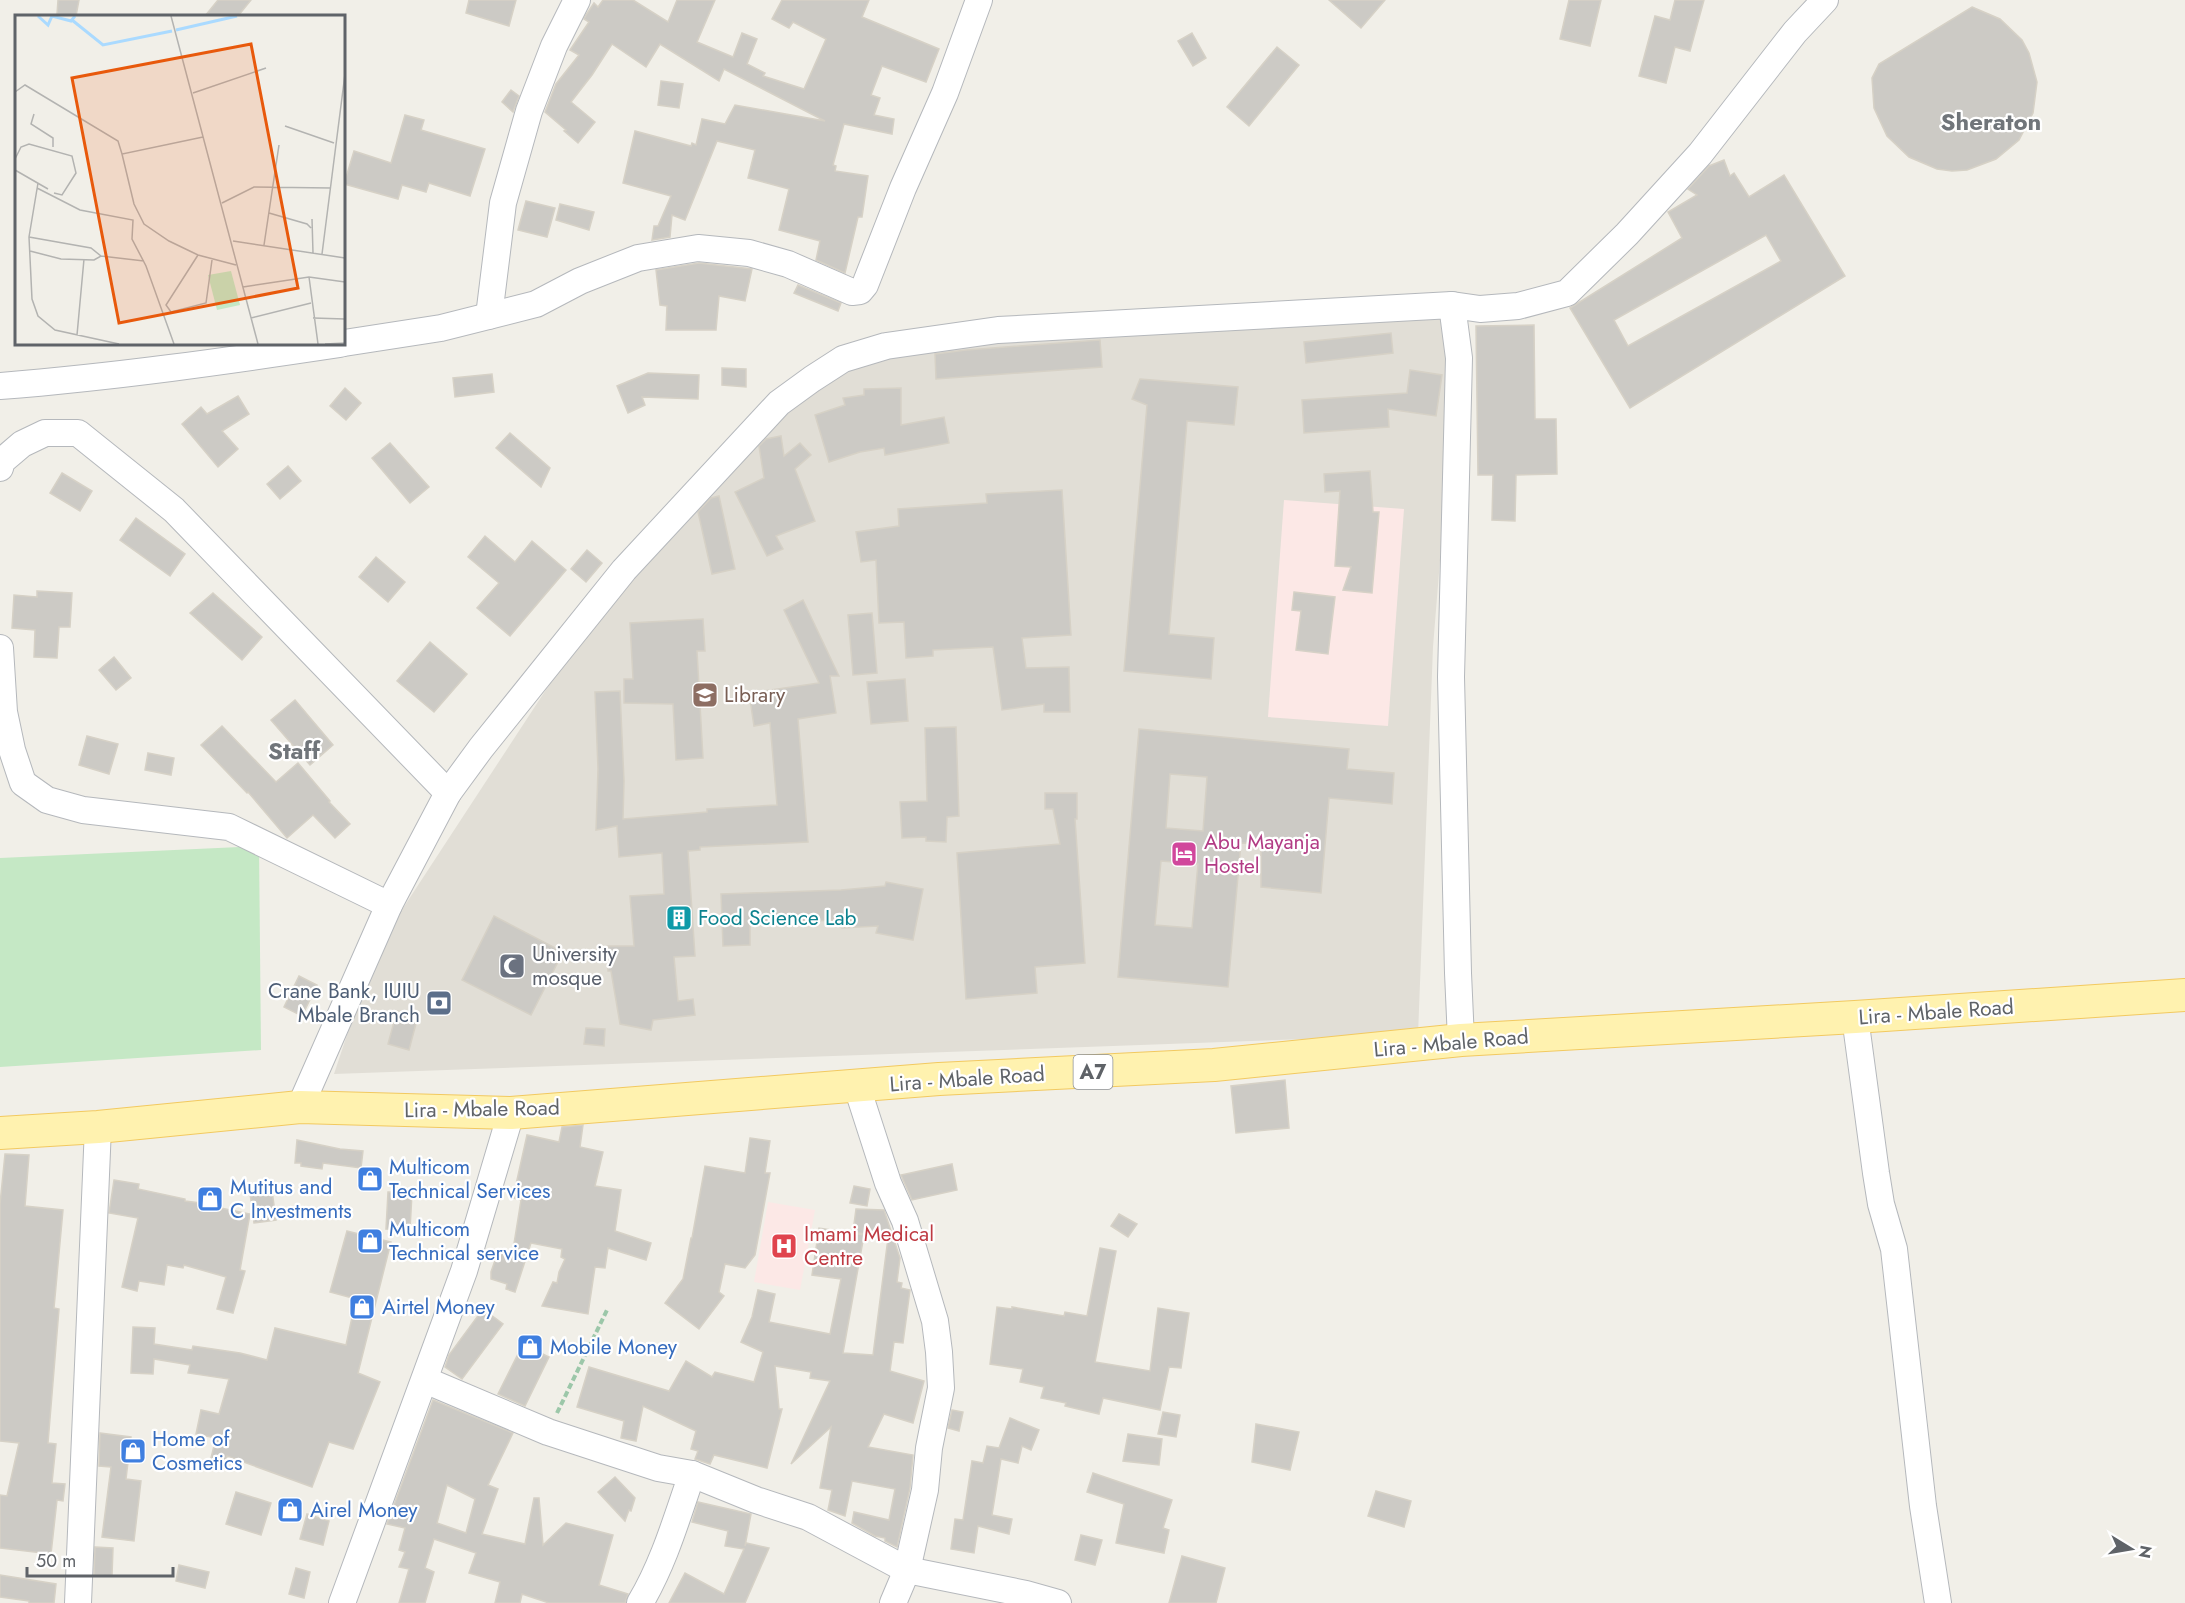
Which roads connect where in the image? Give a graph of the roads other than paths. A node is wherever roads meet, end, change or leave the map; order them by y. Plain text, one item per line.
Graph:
1 (577, 0) edge
2 (979, 0) edge
3 (1825, 0) edge
4 (1452, 305) junction
5 (489, 316) junction
6 (345, 343) edge
7 (329, 345) edge
8 (0, 386) edge
9 (0, 468) edge
10 (0, 648) edge
11 (448, 793) junction
12 (388, 905) junction
13 (2185, 994) edge
14 (1855, 1017) junction
15 (1461, 1040) junction
16 (857, 1087) junction
17 (300, 1107) junction
18 (511, 1113) junction
19 (98, 1127) junction
20 (0, 1133) edge
21 (425, 1380) junction
22 (692, 1474) junction
23 (907, 1570) junction
24 (78, 1603) edge
25 (342, 1603) edge
26 (640, 1603) edge
27 (893, 1603) edge
28 (1058, 1603) edge
29 (1938, 1603) edge

1 - 5 street
2 - 5 street
3 - 4 street
4 - 11 street
4 - 15 street
5 - 6 street
7 - 8 street
9 - 11 street
10 - 12 street
11 - 12 street
12 - 17 street
13 - 14 main road, Lira - Mbale Road / A7
14 - 15 main road, Lira - Mbale Road / A7
14 - 29 street
15 - 16 main road, Lira - Mbale Road / A7
16 - 18 main road, Lira - Mbale Road / A7
16 - 23 street
17 - 18 main road, Lira - Mbale Road / A7
17 - 19 main road, Lira - Mbale Road / A7
18 - 21 street
19 - 20 main road, Lira - Mbale Road / A7
19 - 24 street
21 - 22 street
21 - 25 street
22 - 23 street
22 - 26 street
23 - 27 street
23 - 28 street

